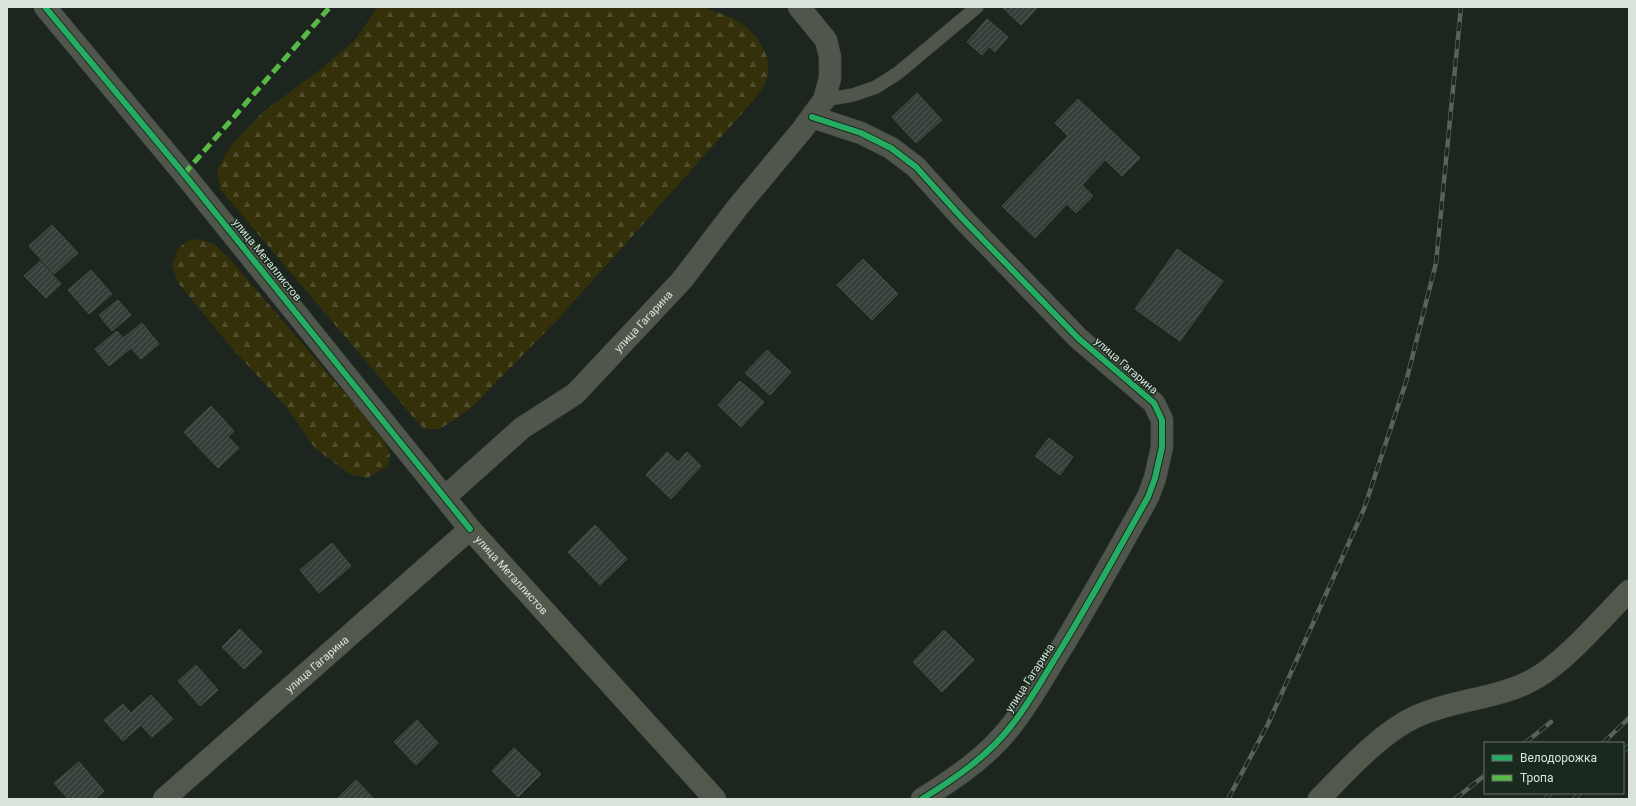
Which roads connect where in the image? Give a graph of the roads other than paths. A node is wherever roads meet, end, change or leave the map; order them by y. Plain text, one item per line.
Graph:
1 (45, 7) edge
2 (798, 7) edge
3 (977, 7) edge
4 (818, 108) junction
5 (445, 497) junction
6 (470, 529) junction
7 (1629, 591) edge
8 (164, 799) edge
9 (714, 799) edge
10 (922, 799) edge
11 (1319, 799) edge

1 - 5 street, улица Металлистов
2 - 4 street, улица Гагарина
3 - 4 lane
4 - 5 street, улица Гагарина
4 - 10 street, улица Гагарина
5 - 6 street, улица Металлистов
6 - 8 main road, улица Гагарина
6 - 9 main road, улица Металлистов
7 - 11 main road

